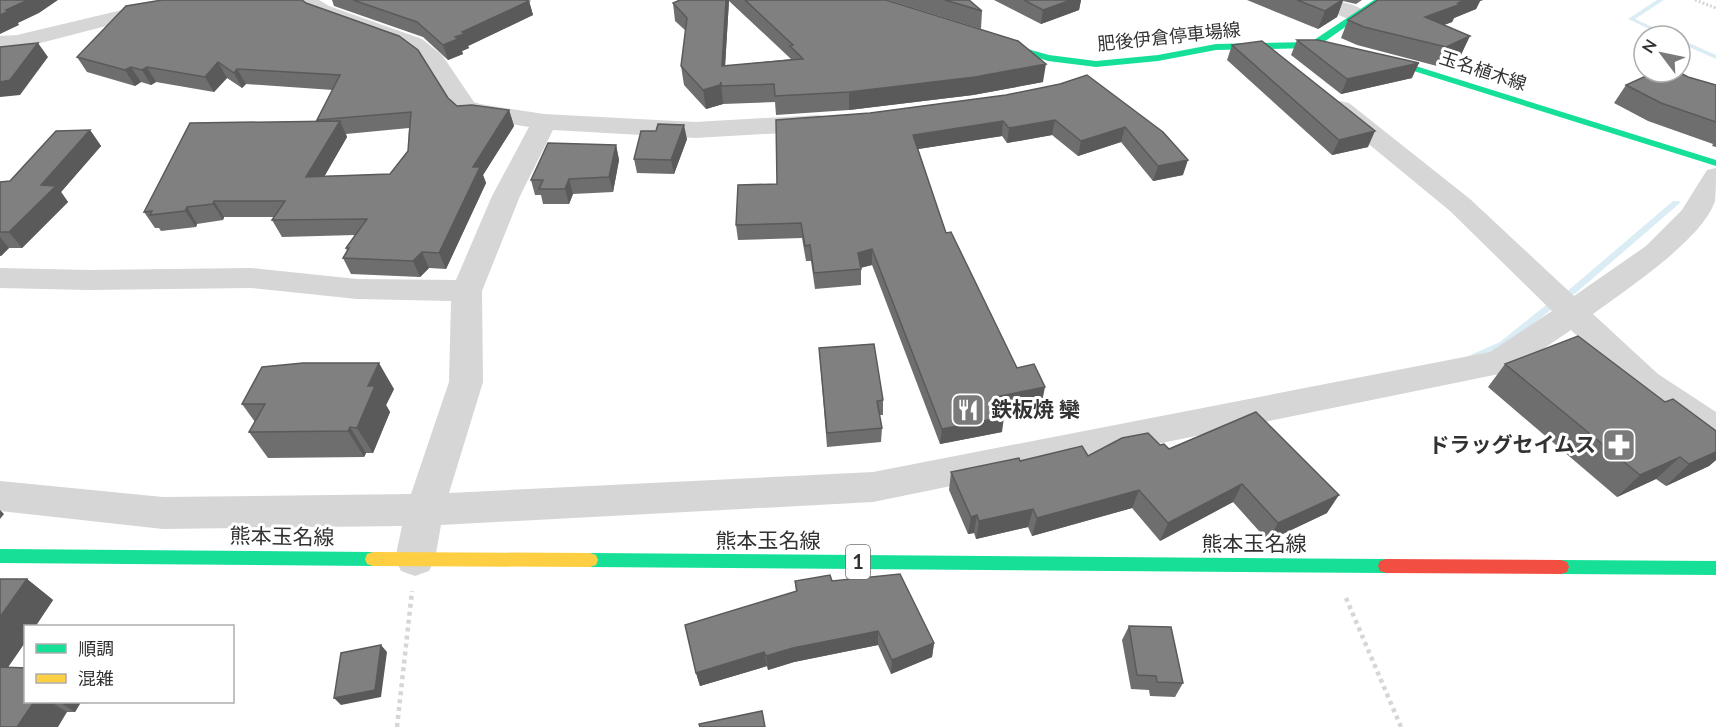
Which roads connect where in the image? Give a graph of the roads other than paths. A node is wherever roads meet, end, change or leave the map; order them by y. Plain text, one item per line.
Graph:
1 (208, 0) edge
2 (305, 0) edge
3 (1320, 0) edge
4 (1380, 0) edge
5 (1356, 14) junction
6 (976, 37) edge
7 (0, 43) edge
8 (1261, 45) junction
9 (1313, 45) junction
10 (1096, 64) junction
11 (1288, 67) edge
12 (1069, 84) edge
13 (1324, 96) edge
14 (544, 122) junction
15 (838, 122) edge
16 (1716, 163) edge
17 (1716, 176) edge
18 (0, 278) edge
19 (467, 291) junction
20 (1573, 313) junction
21 (1716, 430) edge
22 (0, 496) edge
23 (430, 496) junction
24 (0, 555) edge
25 (415, 559) junction
26 (1716, 568) edge

1 - 7 street
2 - 14 street
3 - 5 street
4 - 5 main road
5 - 9 main road
6 - 10 main road, 肥後伊倉停車場線
8 - 9 main road, 肥後伊倉停車場線
8 - 10 main road, 肥後伊倉停車場線
8 - 11 street
9 - 16 main road, 玉名植木線
10 - 12 street
13 - 20 street
14 - 15 street
14 - 19 street
17 - 20 street
18 - 19 street
19 - 23 street
20 - 21 street
20 - 23 street
22 - 23 street
23 - 25 street
24 - 25 main road, 熊本玉名線 / 1
25 - 26 main road, 熊本玉名線 / 1

